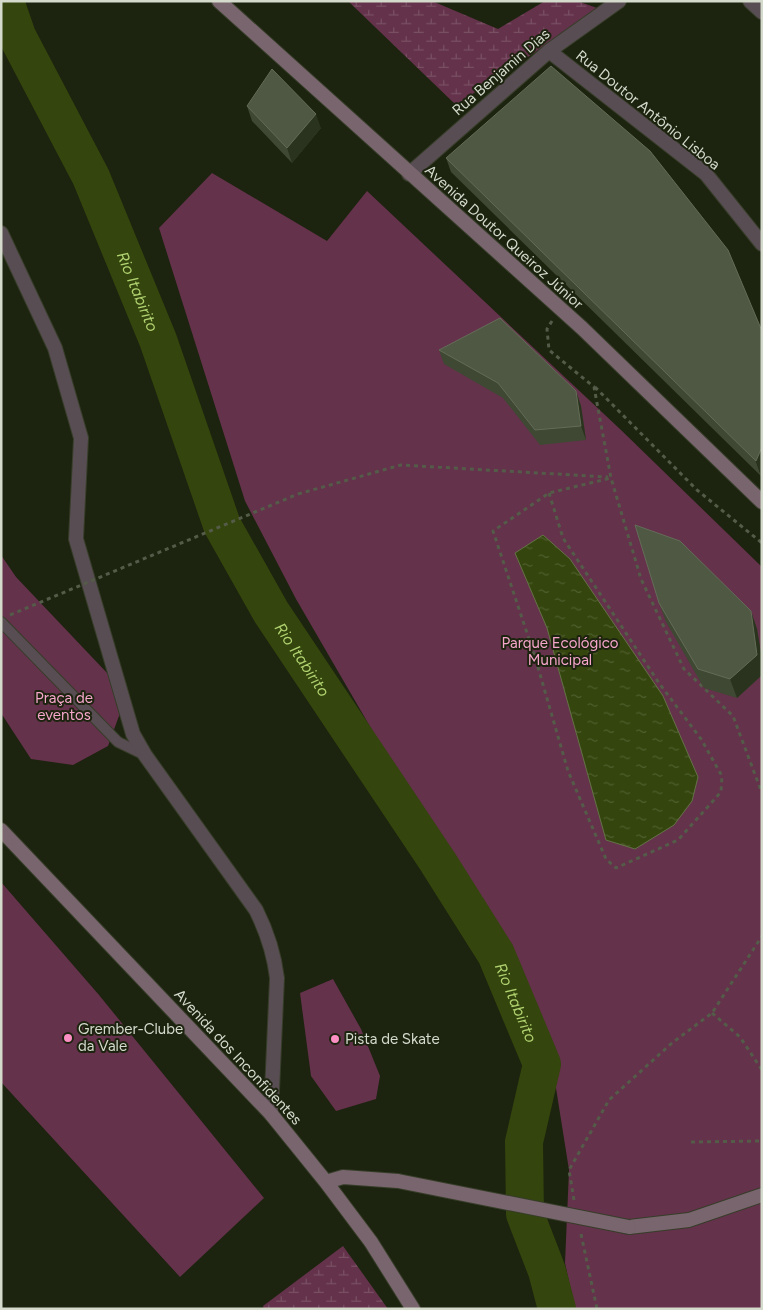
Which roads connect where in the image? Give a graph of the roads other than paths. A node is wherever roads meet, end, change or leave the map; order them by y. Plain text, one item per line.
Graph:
1 (219, 1) edge
2 (619, 1) edge
3 (750, 1) edge
4 (762, 12) edge
5 (549, 51) junction
6 (409, 174) junction
7 (1, 233) edge
8 (762, 244) edge
9 (762, 502) edge
10 (5, 619) edge
11 (145, 754) junction
12 (1, 830) edge
13 (271, 1114) junction
14 (326, 1182) junction
15 (762, 1195) edge
16 (413, 1309) edge

1 - 6 main road, Avenida Doutor Queiroz Júnior
2 - 5 street, Rua Benjamin Dias
3 - 4 street
5 - 6 street, Rua Benjamin Dias
5 - 8 street, Rua Doutor Antônio Lisboa
6 - 9 main road, Avenida Doutor Queiroz Júnior
7 - 11 street
10 - 11 lane
11 - 13 street
12 - 13 main road, Avenida dos Inconfidentes
13 - 14 main road, Avenida dos Inconfidentes
14 - 15 main road, bridge
14 - 16 main road, Avenida dos Inconfidentes

